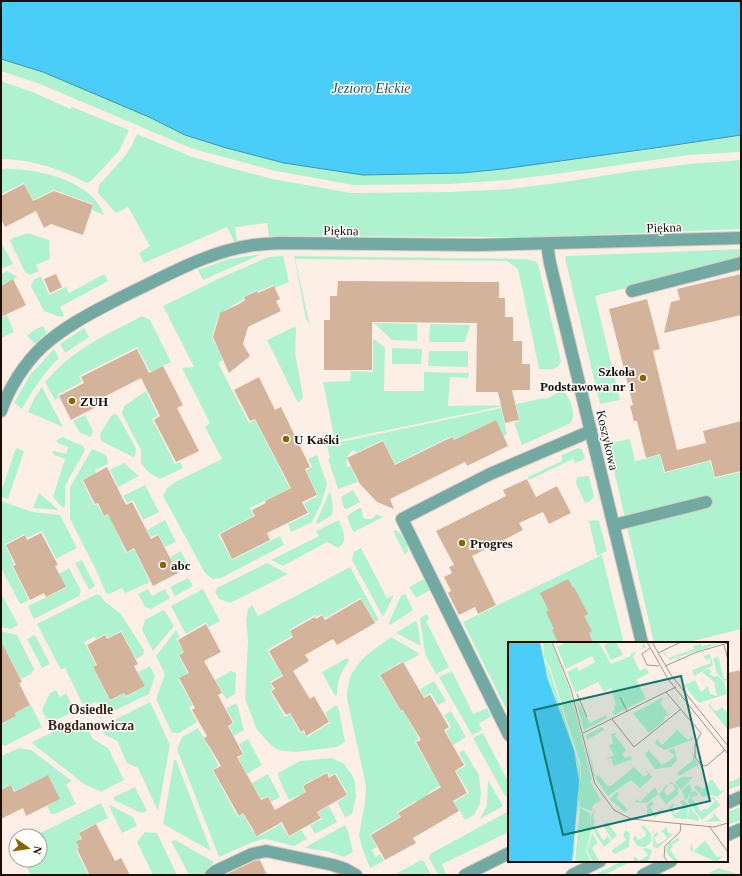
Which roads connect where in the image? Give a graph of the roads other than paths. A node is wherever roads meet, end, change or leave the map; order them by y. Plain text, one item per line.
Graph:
1 (741, 238) edge
2 (547, 244) junction
3 (741, 263) edge
4 (632, 292) dead end
5 (1, 411) edge
6 (591, 431) junction
7 (706, 502) dead end
8 (614, 525) junction
9 (642, 642) edge
10 (508, 733) edge
11 (741, 797) edge
12 (728, 803) edge
13 (741, 829) edge
14 (728, 835) edge
15 (508, 854) edge
16 (598, 862) edge
17 (669, 862) edge
18 (211, 875) edge
19 (356, 875) edge
20 (465, 875) edge
21 (572, 875) edge
22 (643, 875) edge

1 - 2 street, Piękna
2 - 5 street, Piękna
2 - 6 street, Koszykowa
3 - 4 street
6 - 8 street, Koszykowa
6 - 10 street
7 - 8 street
8 - 9 street, Koszykowa
11 - 12 street
13 - 14 street
15 - 20 street
16 - 21 street
17 - 22 street
18 - 19 street

